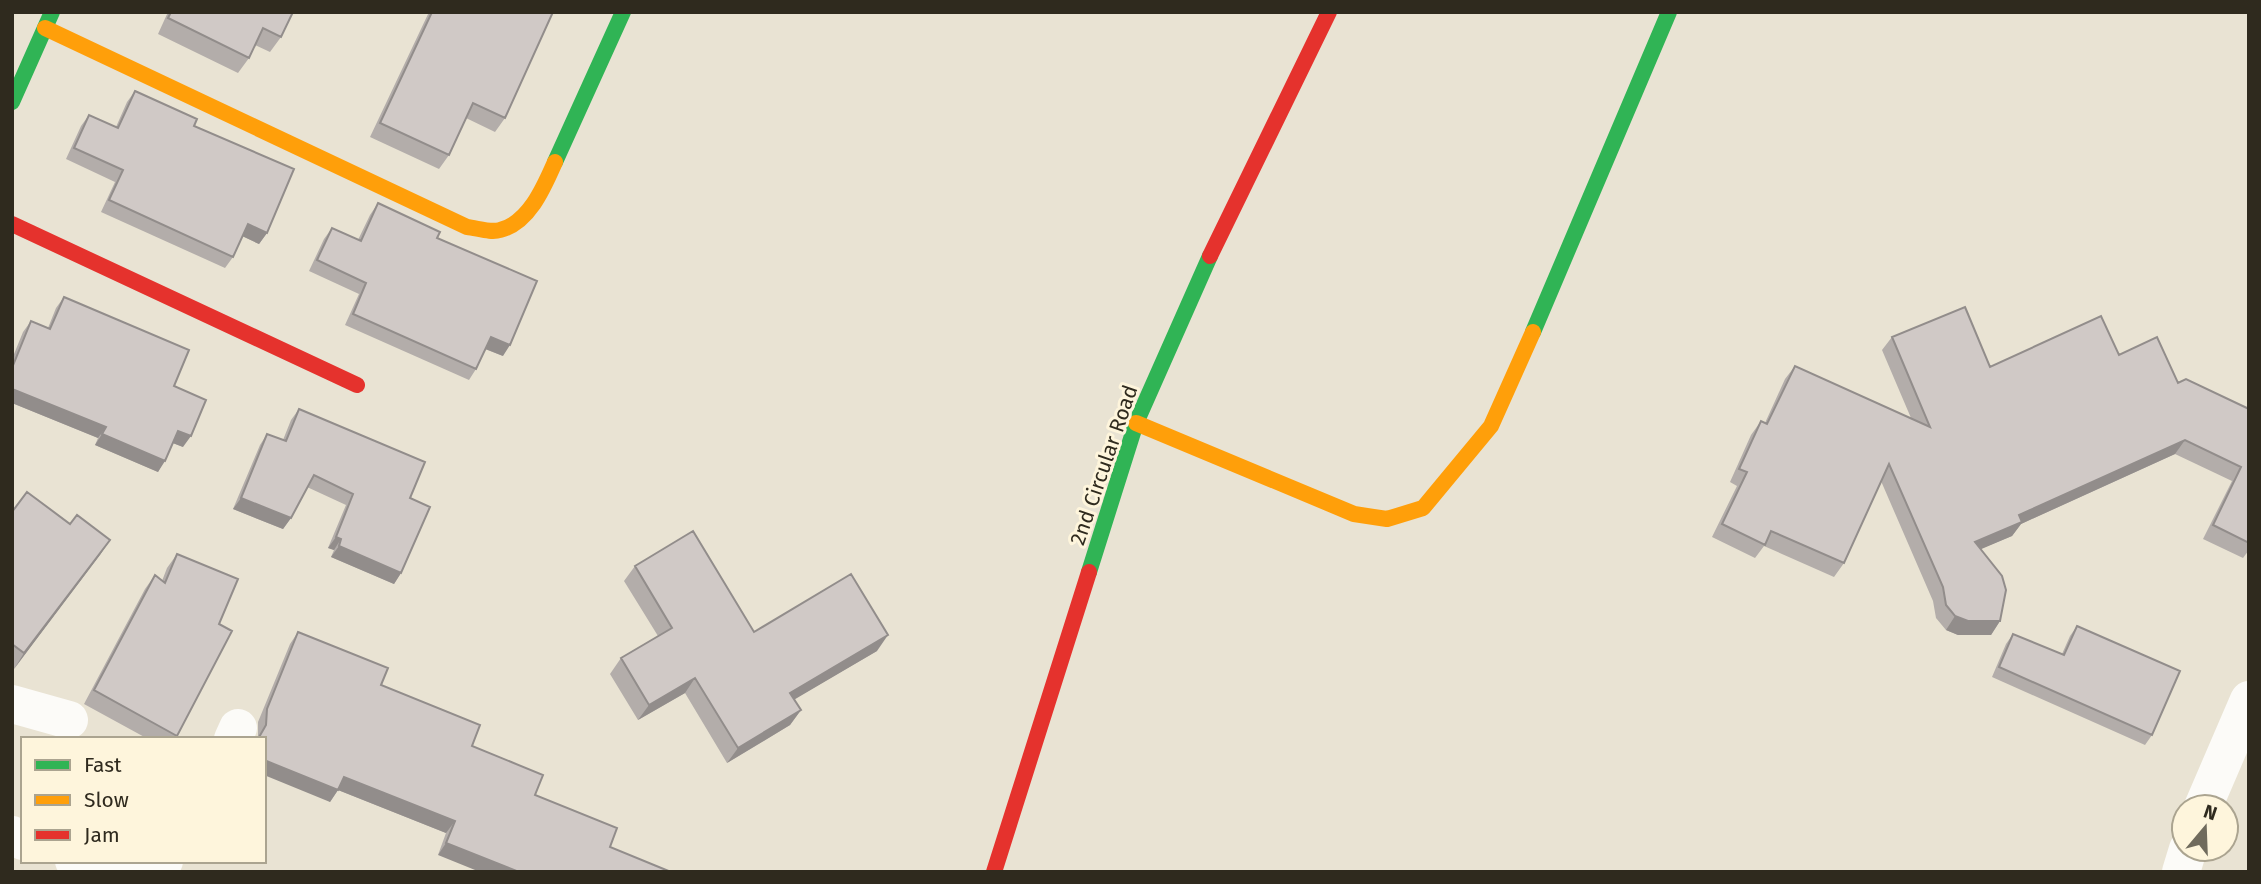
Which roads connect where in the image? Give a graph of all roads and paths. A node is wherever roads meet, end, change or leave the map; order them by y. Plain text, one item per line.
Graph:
1 (623, 12) edge
2 (1329, 12) edge
3 (1669, 12) edge
4 (49, 20) edge
5 (12, 102) edge
6 (12, 224) edge
7 (358, 384) dead end
8 (1136, 423) junction
9 (2249, 700) edge
10 (12, 704) edge
11 (69, 720) dead end
12 (2209, 793) edge
13 (78, 863) edge
14 (158, 863) edge
15 (994, 872) edge

1 - 4 street
2 - 8 street, 2nd Circular Road
3 - 8 street
4 - 5 street
6 - 7 street
8 - 15 street, 2nd Circular Road
9 - 12 street
10 - 11 street
13 - 14 street

